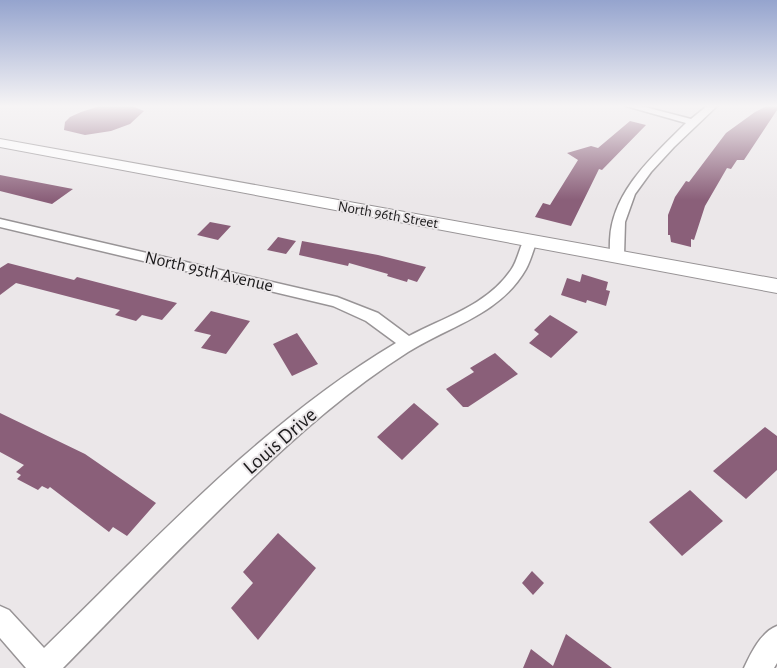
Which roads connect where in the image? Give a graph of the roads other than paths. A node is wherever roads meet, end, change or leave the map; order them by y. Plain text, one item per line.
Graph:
1 (679, 137) edge
2 (0, 143) edge
3 (0, 223) edge
4 (530, 241) junction
5 (617, 256) junction
6 (777, 286) edge
7 (408, 344) junction
8 (0, 619) edge
9 (777, 639) edge
10 (44, 668) edge
11 (758, 668) edge

1 - 5 street
2 - 4 street, North 96th Street
3 - 7 street, North 95th Avenue
4 - 5 street, North 96th Street
4 - 7 street, Louis Drive
5 - 6 street, North 96th Street
7 - 10 street, Louis Drive
8 - 10 street
9 - 11 street

